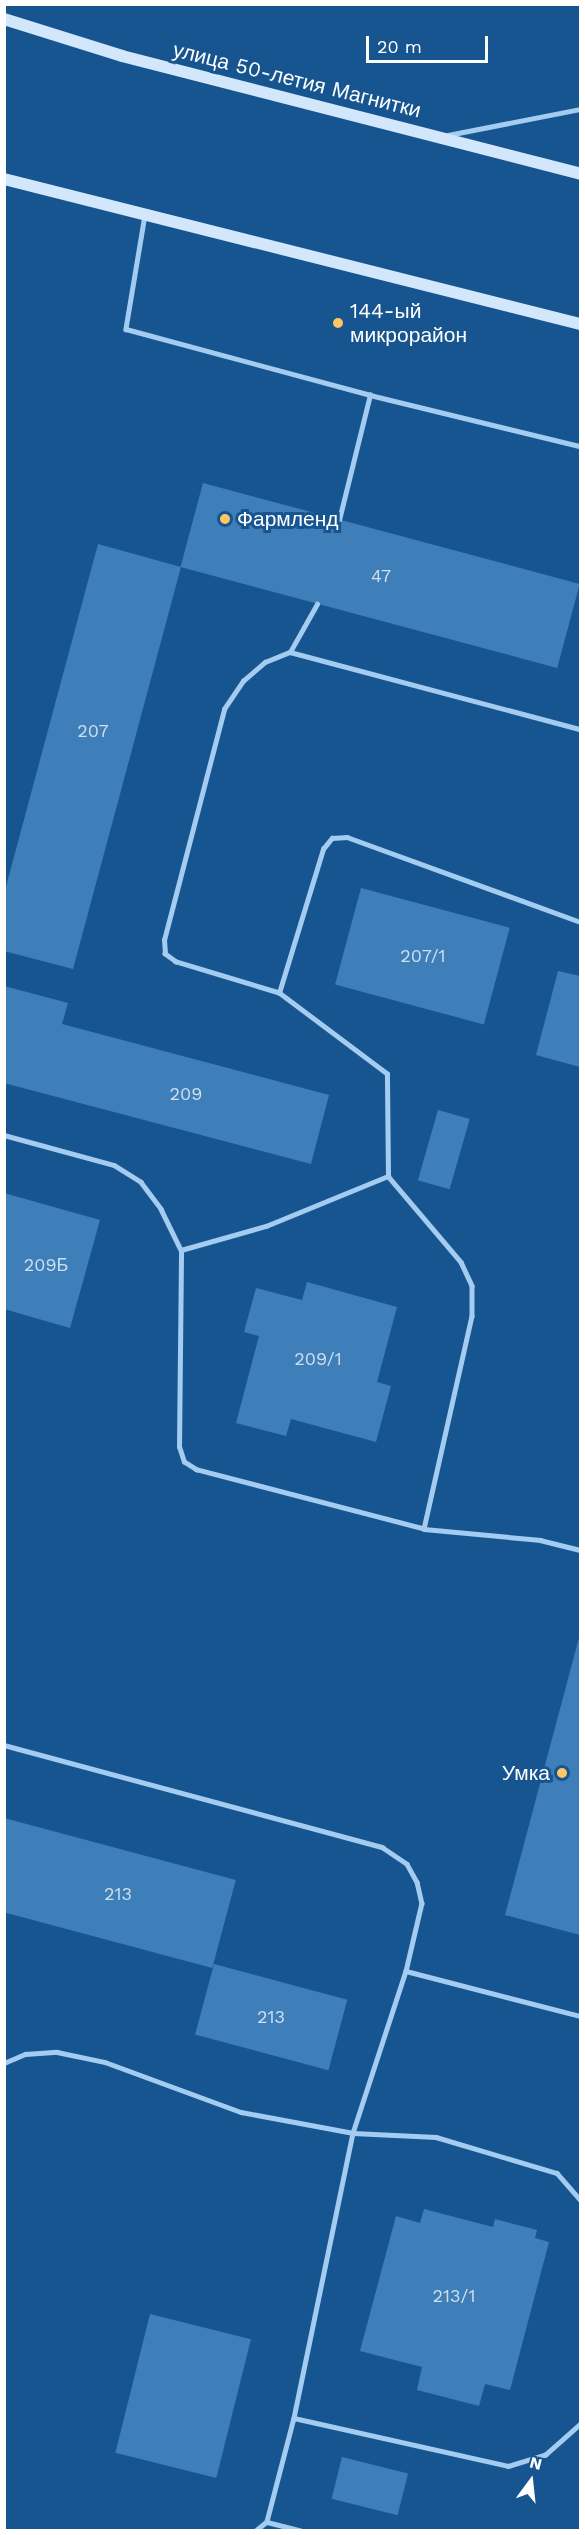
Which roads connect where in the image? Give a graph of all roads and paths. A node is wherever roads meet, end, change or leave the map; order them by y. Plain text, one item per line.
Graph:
1 (4, 19) edge
2 (580, 109) edge
3 (440, 137) junction
4 (580, 174) edge
5 (4, 179) edge
6 (146, 212) junction
7 (580, 324) edge
8 (370, 395) junction
9 (580, 446) edge
10 (339, 519) dead end
11 (317, 604) dead end
12 (290, 652) junction
13 (580, 729) edge
14 (580, 922) edge
15 (279, 993) junction
16 (4, 1135) edge
17 (388, 1176) junction
18 (181, 1250) junction
19 (424, 1529) junction
20 (580, 1550) edge
21 (4, 1745) edge
22 (406, 1971) junction
23 (580, 2016) edge
24 (4, 2063) edge
25 (353, 2133) junction
26 (580, 2199) edge
27 (294, 2418) junction
28 (580, 2424) edge
29 (267, 2522) junction
30 (257, 2530) edge
31 (300, 2530) edge

1 - 3 main road, улица 50-летия Магнитки
2 - 3 lane
3 - 4 main road, улица 50-летия Магнитки
5 - 6 main road
6 - 7 main road
6 - 8 lane
8 - 9 lane
8 - 10 lane
11 - 12 lane
12 - 13 lane
12 - 15 lane
14 - 15 lane
15 - 17 lane
16 - 18 lane
17 - 18 lane
17 - 19 lane
18 - 19 lane
19 - 20 lane
21 - 22 lane
22 - 23 lane
22 - 25 lane
24 - 25 lane
25 - 26 lane
25 - 27 lane
27 - 28 lane
27 - 29 lane
29 - 30 lane
29 - 31 lane

